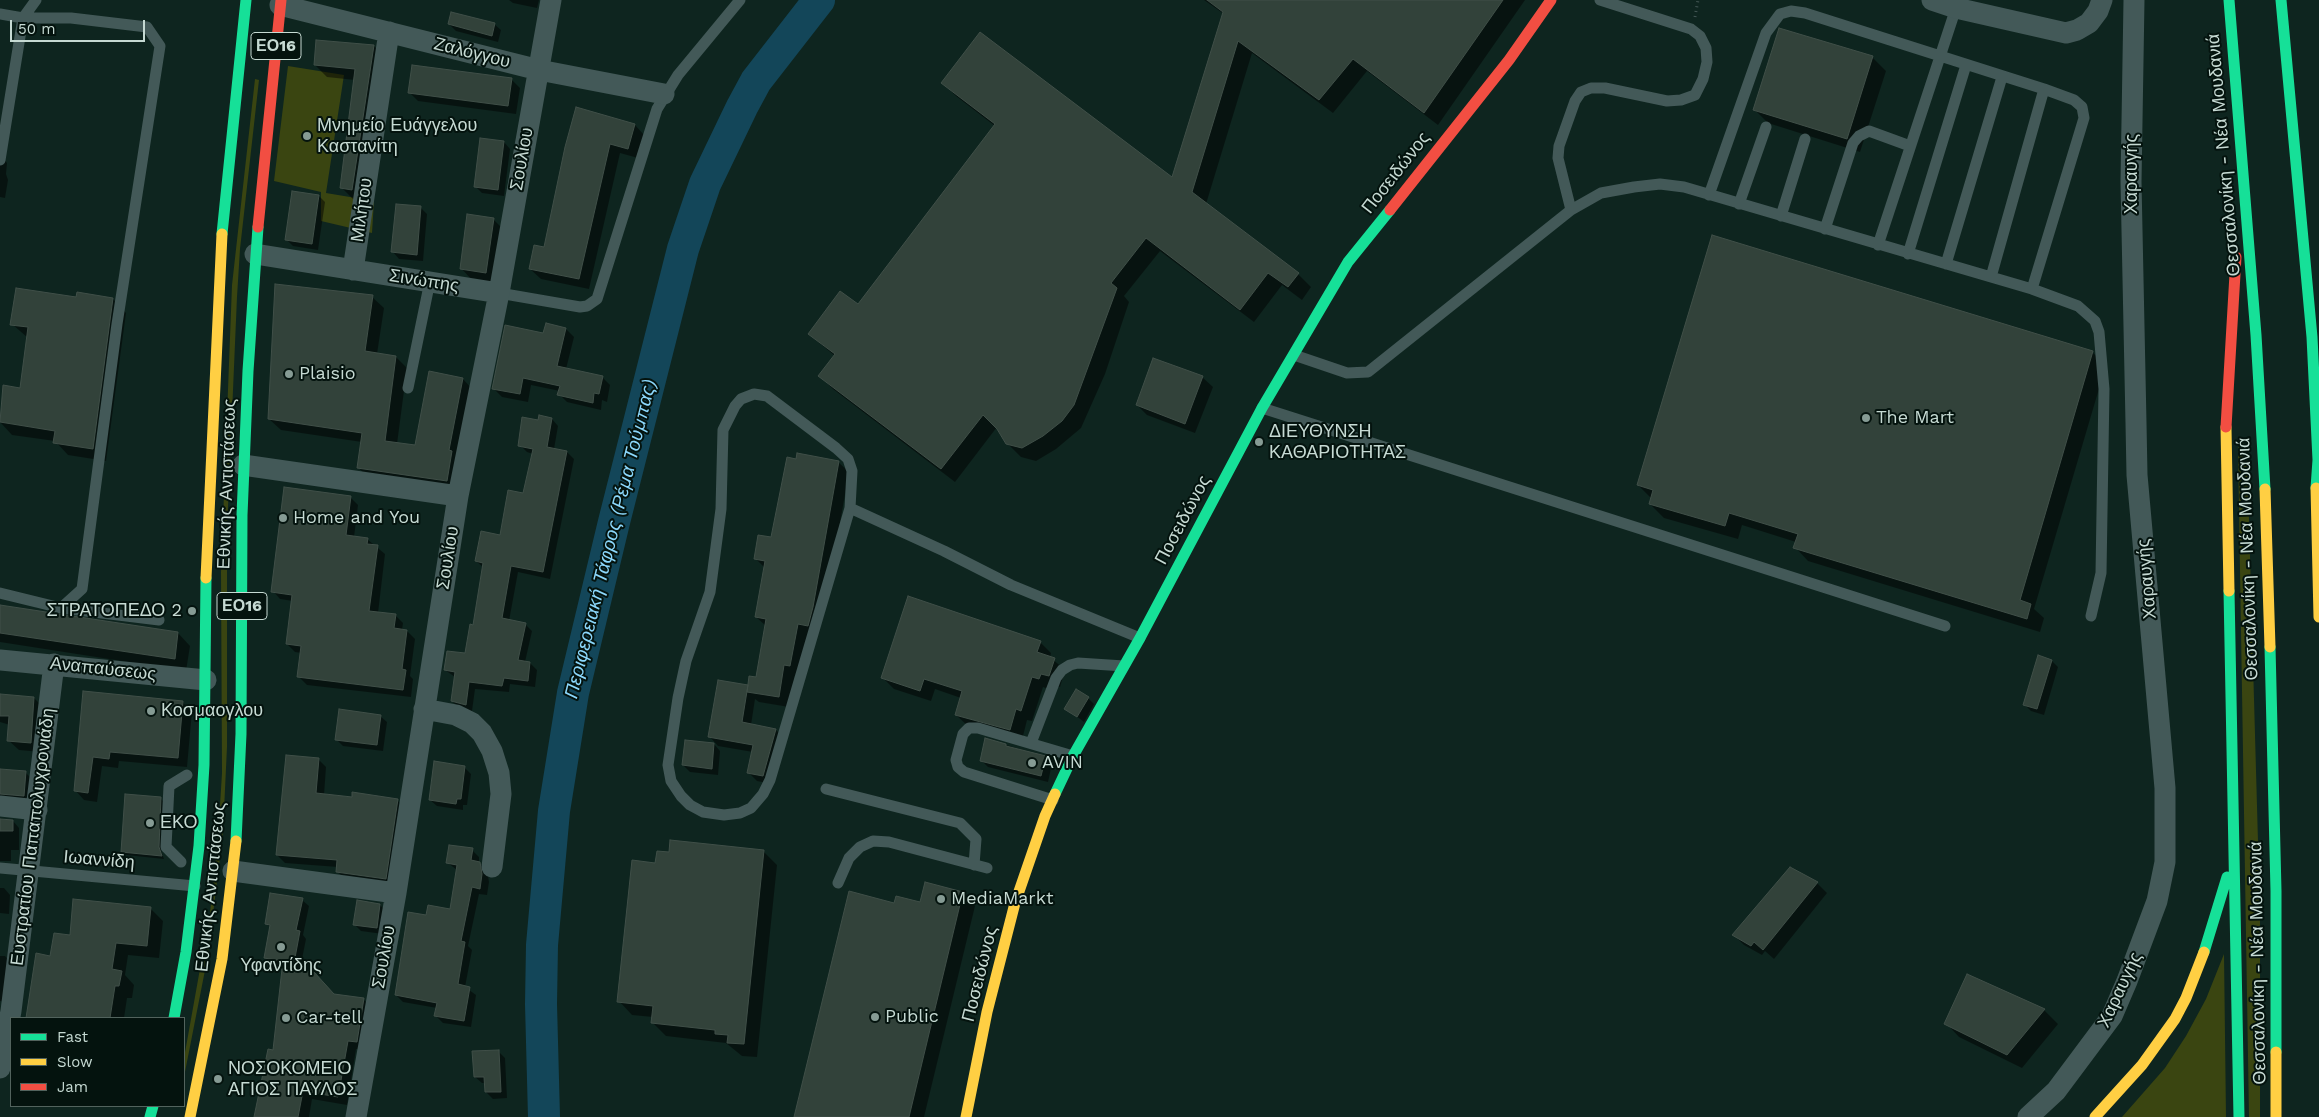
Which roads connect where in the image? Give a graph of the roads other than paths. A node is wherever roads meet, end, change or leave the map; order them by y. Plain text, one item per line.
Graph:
1 (36, 0) edge
2 (246, 0) edge
3 (551, 0) edge
4 (740, 0) edge
5 (1551, 0) edge
6 (1600, 0) edge
7 (1932, 0) edge
8 (2102, 0) edge
9 (2134, 0) edge
10 (2229, 0) edge
11 (2281, 0) edge
12 (281, 3) edge
13 (1956, 8) junction
14 (0, 14) edge
15 (23, 18) junction
16 (388, 32) junction
17 (1940, 57) junction
18 (1966, 65) junction
19 (540, 70) junction
20 (2002, 77) junction
21 (2044, 88) junction
22 (664, 94) junction
23 (1766, 127) dead end
24 (1806, 140) dead end
25 (1910, 146) junction
26 (0, 160) edge
27 (2242, 160) junction
28 (1709, 195) junction
29 (1739, 204) junction
30 (1571, 210) junction
31 (1781, 216) junction
32 (1825, 229) junction
33 (1878, 245) junction
34 (255, 254) junction
35 (1908, 254) junction
36 (1946, 264) junction
37 (353, 270) junction
38 (1991, 277) junction
39 (430, 281) junction
40 (2032, 289) junction
41 (499, 294) junction
42 (1294, 356) junction
43 (408, 388) dead end
44 (1262, 408) junction
45 (2318, 462) edge
46 (244, 465) junction
47 (458, 496) junction
48 (850, 508) junction
49 (0, 593) edge
50 (61, 608) junction
51 (2091, 616) dead end
52 (2319, 616) edge
53 (158, 620) dead end
54 (1945, 626) dead end
55 (1140, 638) junction
56 (0, 660) edge
57 (54, 664) junction
58 (1124, 666) junction
59 (206, 680) junction
60 (424, 709) junction
61 (1031, 743) junction
62 (1073, 756) junction
63 (187, 775) dead end
64 (826, 788) dead end
65 (1053, 800) junction
66 (0, 806) edge
67 (37, 810) junction
68 (2235, 846) junction
69 (181, 862) dead end
70 (974, 865) junction
71 (492, 867) dead end
72 (0, 868) edge
73 (987, 868) dead end
74 (29, 871) junction
75 (233, 872) junction
76 (838, 883) dead end
77 (195, 886) junction
78 (396, 893) junction
79 (6, 1009) edge
80 (174, 1017) edge
81 (0, 1068) edge
82 (190, 1117) edge
83 (356, 1117) edge
84 (966, 1117) edge
85 (2028, 1117) edge
86 (2095, 1117) edge
87 (2239, 1117) edge
88 (2276, 1117) edge

1 - 15 lane
2 - 59 main road, Εθνικής Αντιστάσεως / ΕΟ16
3 - 19 street, Σουλίου
4 - 22 lane
5 - 42 main road, Ποσειδώνος
6 - 30 lane
7 - 13 street
8 - 13 street
9 - 85 street, Χαραυγής
10 - 27 main road, Θεσσαλονίκη - Νέα Μουδανιά
11 - 45 main road
12 - 16 street, Ζαλόγγου
12 - 34 main road, Εθνικής Αντιστάσεως / ΕΟ16
13 - 17 lane
14 - 15 lane
15 - 26 lane
15 - 50 lane
16 - 19 street, Ζαλόγγου
16 - 37 street, Μιλήτου
17 - 18 lane
17 - 25 lane
17 - 28 lane
18 - 20 lane
18 - 35 lane
19 - 22 street, Ζαλόγγου
19 - 41 street, Σουλίου
20 - 21 lane
20 - 36 lane
21 - 38 lane
21 - 40 lane
22 - 41 lane, Σινώπης
23 - 29 lane
24 - 31 lane
25 - 32 lane
25 - 33 lane
27 - 68 main road
27 - 88 main road, Θεσσαλονίκη - Νέα Μουδανιά
28 - 29 lane
28 - 30 lane
29 - 31 lane
30 - 42 lane
31 - 32 lane
32 - 33 lane
33 - 35 lane
34 - 37 street, Σινώπης
34 - 46 main road, Εθνικής Αντιστάσεως / ΕΟ16
35 - 36 lane
36 - 38 lane
37 - 39 street, Σινώπης
38 - 40 lane
39 - 41 street, Σινώπης
39 - 43 lane
40 - 51 lane
41 - 47 street, Σουλίου
42 - 44 main road, Ποσειδώνος
44 - 54 lane
44 - 55 main road, Ποσειδώνος
45 - 52 main road
46 - 47 street
46 - 75 main road, Εθνικής Αντιστάσεως / ΕΟ16
47 - 60 street, Σουλίου
48 - 48 lane
48 - 55 lane
49 - 50 lane
50 - 53 lane
55 - 58 main road, Ποσειδώνος
56 - 57 street, Αναπαύσεως
57 - 59 street, Αναπαύσεως
57 - 67 street, Ευστρατίου Παπαπολυχρονιάδη
58 - 61 lane
58 - 62 main road, Ποσειδώνος
59 - 77 main road, Εθνικής Αντιστάσεως / ΕΟ16
60 - 71 street
60 - 78 street, Σουλίου
61 - 62 lane
61 - 65 lane
62 - 65 main road, Ποσειδώνος
63 - 69 lane
64 - 70 lane
65 - 84 main road, Ποσειδώνος
66 - 67 street
67 - 74 street, Ευστρατίου Παπαπολυχρονιάδη
68 - 86 main road
68 - 87 main road
70 - 73 lane
70 - 76 lane
72 - 74 lane, Ιωαννίδη
74 - 77 lane, Ιωαννίδη
74 - 79 street, Ευστρατίου Παπαπολυχρονιάδη
75 - 78 street
75 - 82 main road, Εθνικής Αντιστάσεως / ΕΟ16
77 - 80 main road, Εθνικής Αντιστάσεως / ΕΟ16
78 - 83 street, Σουλίου
79 - 81 street, Ευστρατίου Παπαπολυχρονιάδη

